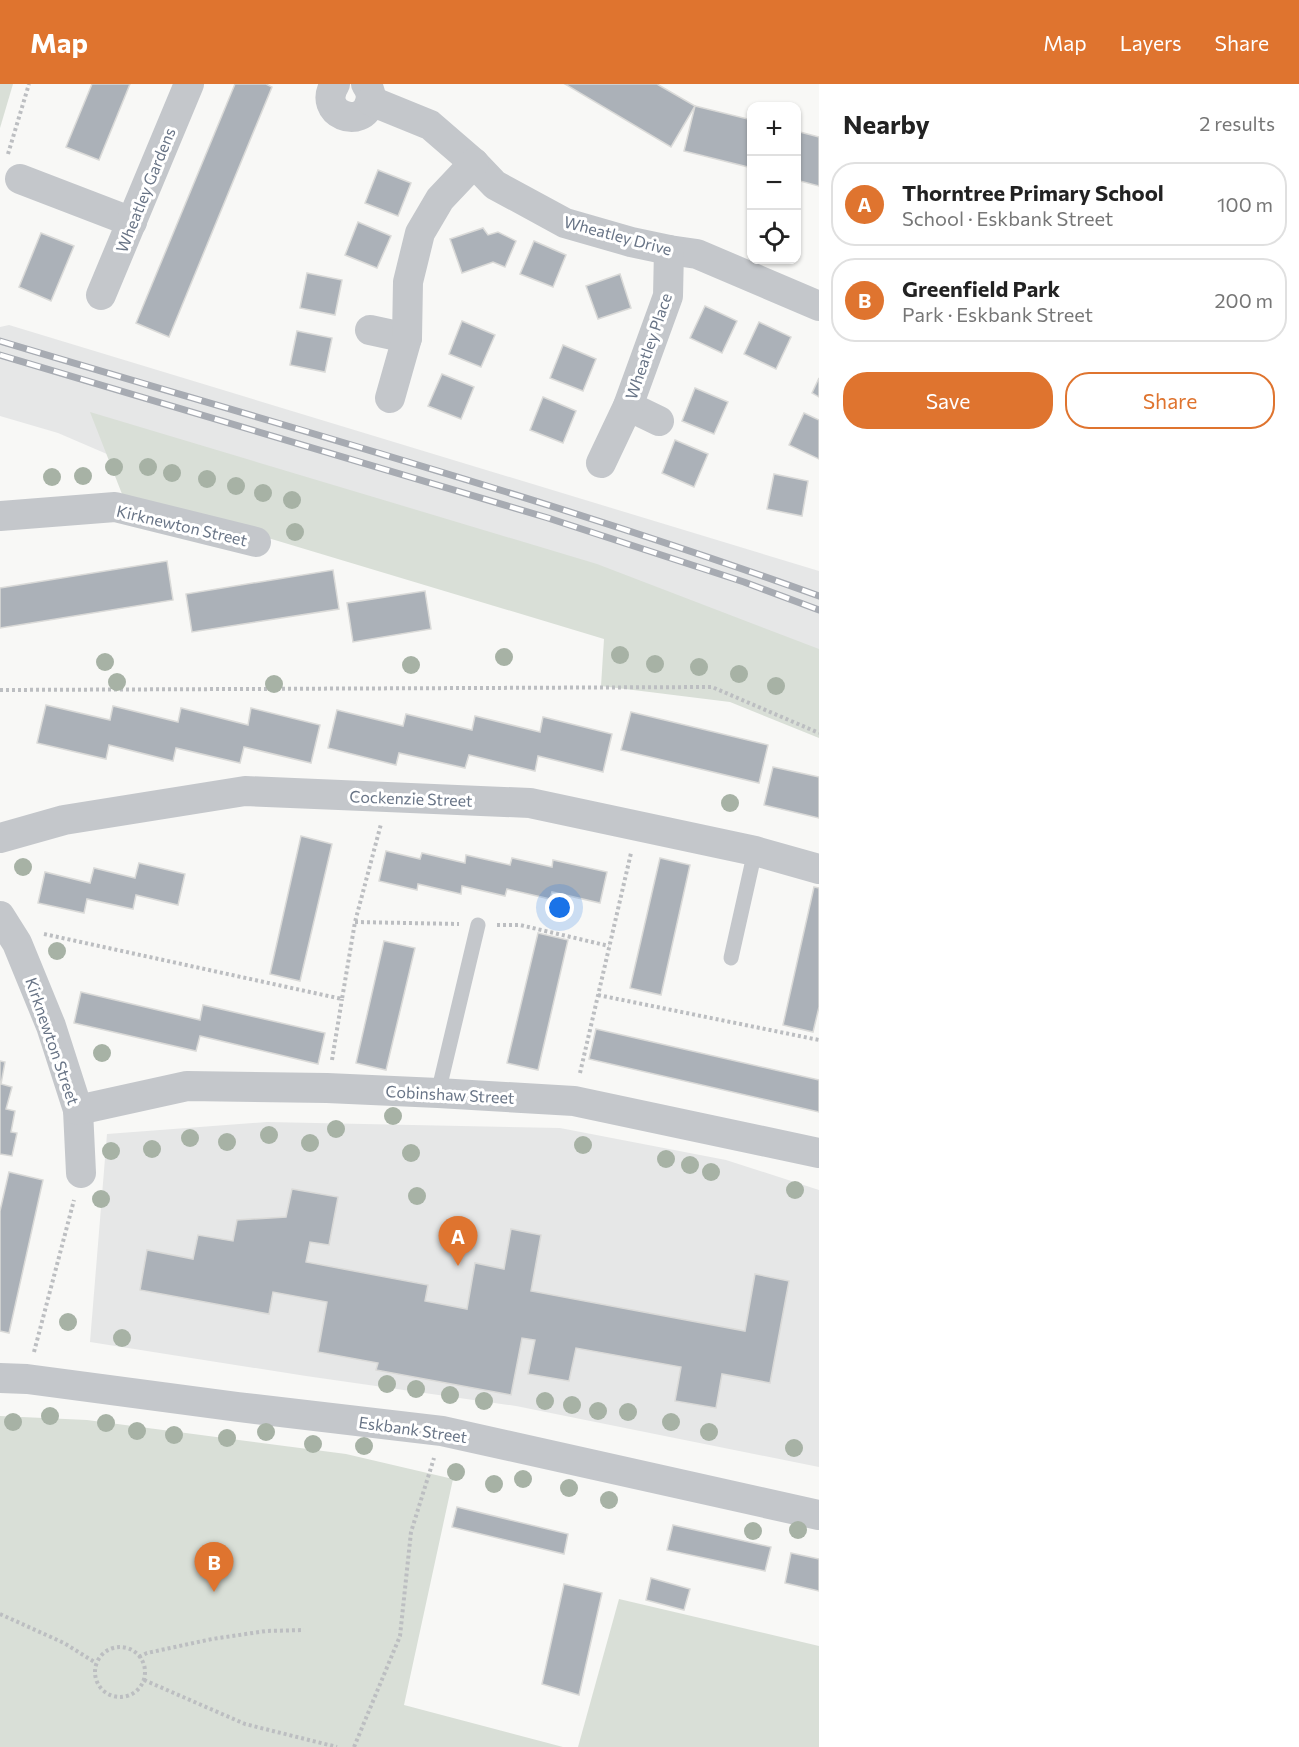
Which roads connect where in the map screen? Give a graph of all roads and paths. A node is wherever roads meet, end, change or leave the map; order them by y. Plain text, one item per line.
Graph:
1 (29, 84) edge
2 (189, 84) edge
3 (331, 85) edge
4 (368, 92) edge
5 (474, 164) junction
6 (13, 170) joint
7 (132, 222) junction
8 (669, 250) junction
9 (101, 296) dead end
10 (819, 306) edge
11 (370, 330) dead end
12 (407, 338) junction
13 (390, 398) dead end
14 (628, 406) junction
15 (659, 421) dead end
16 (601, 463) dead end
17 (0, 516) edge
18 (256, 542) dead end
19 (0, 690) edge
20 (819, 733) edge
21 (387, 797) junction
22 (637, 825) junction
23 (0, 838) edge
24 (755, 851) junction
25 (819, 869) edge
26 (3, 921) edge
27 (478, 925) dead end
28 (731, 958) dead end
29 (598, 995) junction
30 (342, 999) junction
31 (819, 1040) edge
32 (327, 1088) junction
33 (438, 1093) junction
34 (574, 1101) junction
35 (78, 1110) junction
36 (819, 1153) edge
37 (81, 1173) joint
38 (14, 1379) edge
39 (442, 1431) junction
40 (819, 1515) edge
41 (0, 1614) edge
42 (304, 1630) dead end
43 (139, 1657) junction
44 (96, 1663) junction
45 (144, 1680) junction
46 (337, 1747) edge
47 (354, 1747) edge

1 - 6 path
2 - 7 street, Wheatley Gardens
3 - 4 street
4 - 5 street, Wheatley Drive
5 - 8 street, Wheatley Drive
5 - 12 street
6 - 7 street
7 - 9 street, Wheatley Gardens
8 - 10 street, Wheatley Drive
8 - 14 street, Wheatley Place
11 - 12 street
12 - 13 street
14 - 15 street, Wheatley Place
14 - 16 street, Wheatley Place
17 - 18 street, Kirknewton Street
19 - 20 path
21 - 22 street, Cockenzie Street
21 - 23 street, Cockenzie Street
21 - 30 path
22 - 24 street, Cockenzie Street
22 - 29 path
24 - 25 street, Cockenzie Street
24 - 28 lane
26 - 30 path
26 - 35 street, Kirknewton Street
27 - 33 lane
29 - 31 path
29 - 34 path
30 - 32 path
32 - 33 street, Cobinshaw Street
32 - 35 street, Cobinshaw Street
33 - 34 street, Cobinshaw Street
34 - 36 street, Cobinshaw Street
35 - 37 street, Kirknewton Street
37 - 38 path
38 - 39 street, Eskbank Street
39 - 40 street, Eskbank Street
39 - 47 path
41 - 44 path
42 - 43 path
43 - 44 path
43 - 45 path
44 - 45 path
45 - 46 path

